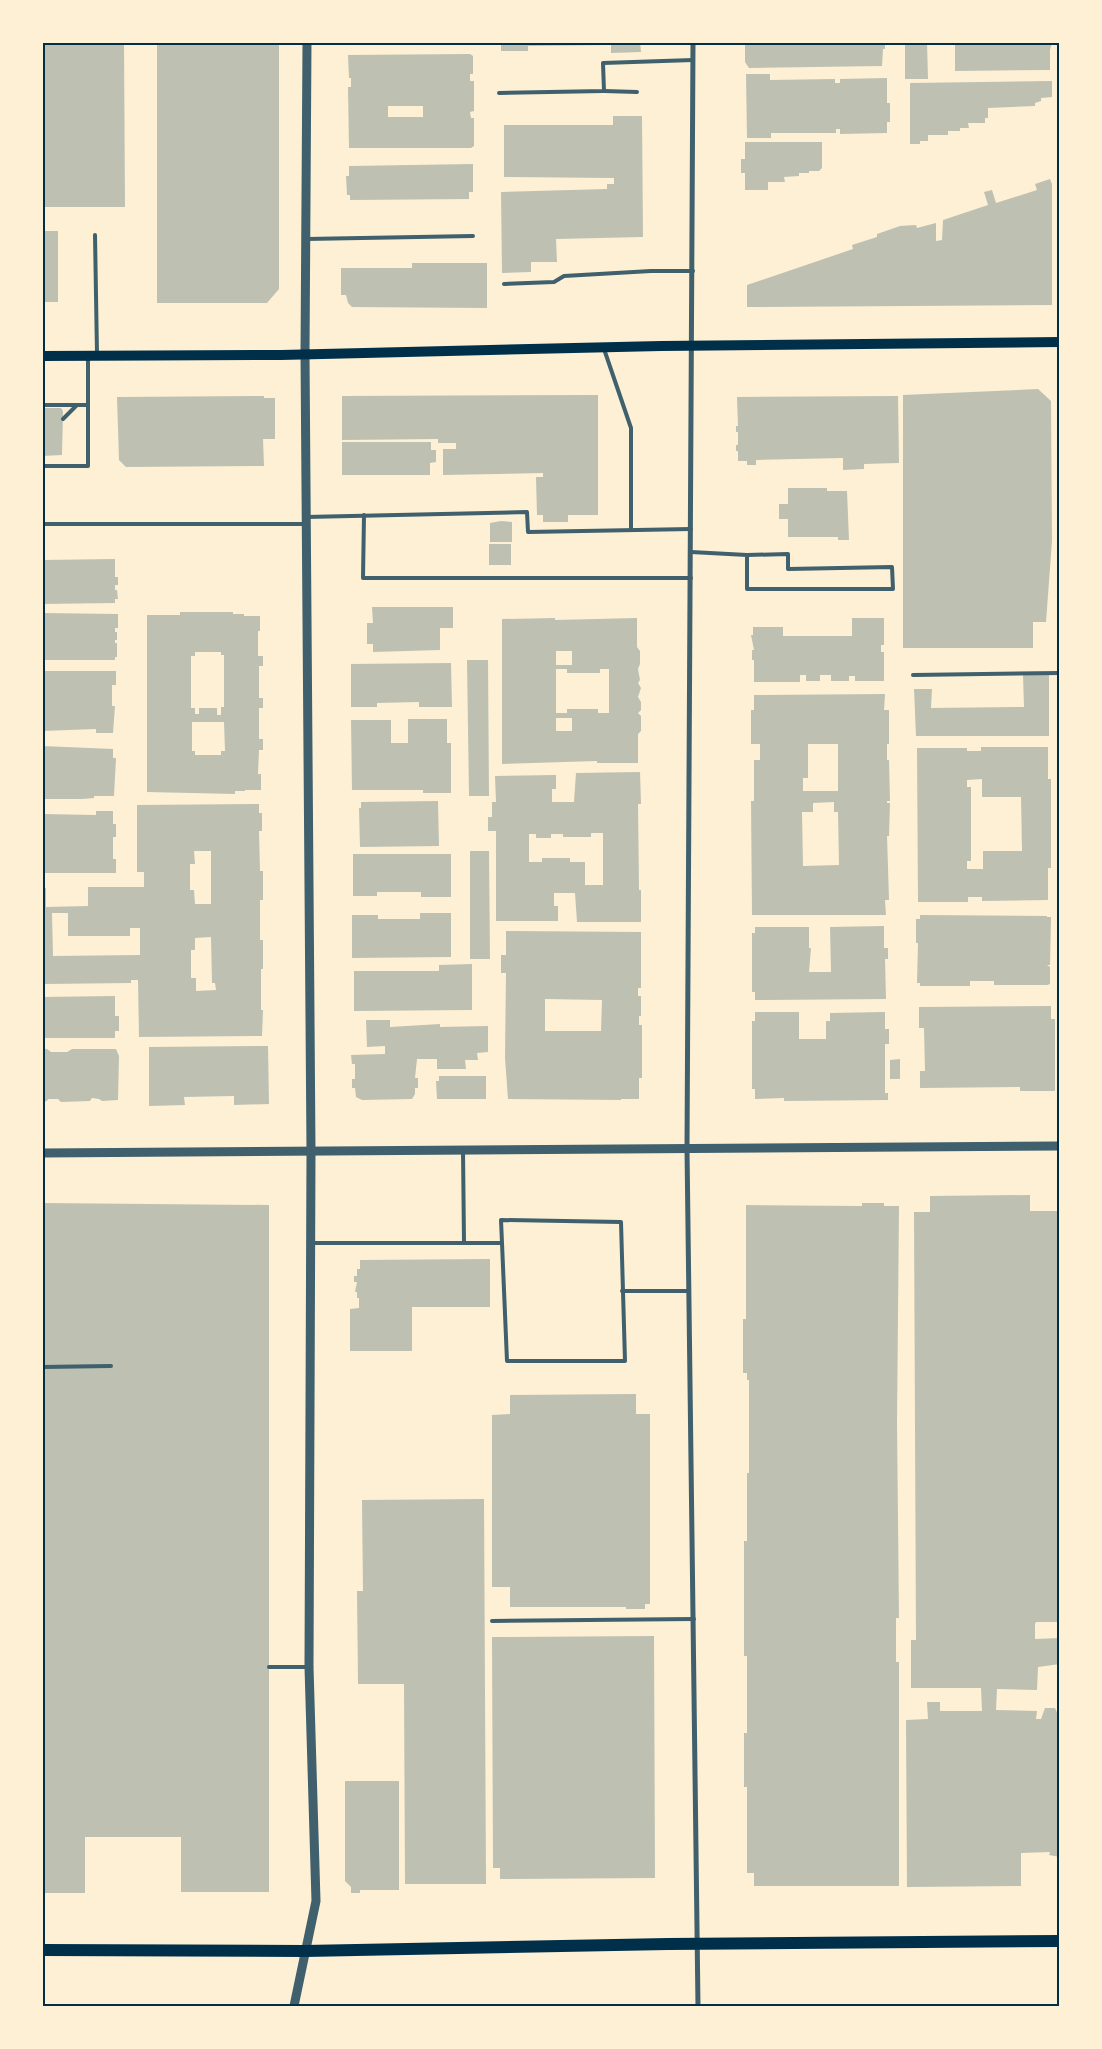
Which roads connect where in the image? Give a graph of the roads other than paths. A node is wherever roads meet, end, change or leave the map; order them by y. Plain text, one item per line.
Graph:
1 (307, 42) edge
2 (693, 42) edge
3 (693, 60) junction
4 (604, 91) junction
5 (498, 92) dead end
6 (637, 92) dead end
7 (95, 235) dead end
8 (474, 236) dead end
9 (306, 239) junction
10 (693, 271) junction
11 (504, 284) dead end
12 (1060, 342) edge
13 (692, 346) junction
14 (604, 348) junction
15 (305, 354) junction
16 (42, 356) edge
17 (93, 356) junction
18 (42, 405) edge
19 (77, 405) junction
20 (88, 405) junction
21 (63, 419) dead end
22 (42, 466) edge
23 (364, 516) junction
24 (306, 520) junction
25 (42, 524) edge
26 (691, 529) junction
27 (631, 530) junction
28 (691, 552) junction
29 (747, 555) junction
30 (691, 578) junction
31 (1060, 673) edge
32 (914, 676) dead end
33 (1060, 1146) edge
34 (687, 1149) junction
35 (463, 1150) junction
36 (311, 1151) junction
37 (42, 1153) edge
38 (464, 1242) junction
39 (502, 1242) junction
40 (311, 1243) junction
41 (622, 1291) junction
42 (689, 1291) junction
43 (111, 1366) dead end
44 (42, 1367) edge
45 (694, 1619) junction
46 (492, 1621) dead end
47 (269, 1667) dead end
48 (309, 1667) junction
49 (1060, 1941) edge
50 (698, 1944) junction
51 (42, 1950) edge
52 (305, 1951) junction
53 (294, 2006) edge
54 (698, 2006) edge

1 - 9 street
2 - 3 street
3 - 4 lane
3 - 10 street
4 - 5 lane
4 - 6 lane
7 - 17 lane
8 - 9 lane
9 - 15 street
10 - 11 lane
10 - 13 street
12 - 13 main road
13 - 14 main road
13 - 26 street
14 - 15 main road
14 - 27 lane
15 - 17 main road
15 - 24 street
16 - 17 main road
17 - 20 lane
18 - 19 lane
19 - 20 lane
19 - 21 lane
20 - 22 lane
23 - 24 lane
23 - 27 lane
23 - 30 lane
24 - 25 lane
24 - 36 street
26 - 27 lane
26 - 28 street
28 - 29 lane
28 - 30 street
29 - 29 lane
30 - 34 street
31 - 32 lane
33 - 34 street
34 - 35 street
34 - 42 street
35 - 36 street
35 - 38 lane
36 - 37 street
36 - 40 street
38 - 39 lane
38 - 40 lane
39 - 41 lane
39 - 41 lane
40 - 48 street
41 - 42 lane
42 - 45 street
43 - 44 lane
45 - 46 lane
45 - 50 street
47 - 48 lane
48 - 52 street
49 - 50 main road
50 - 52 main road
50 - 54 street
51 - 52 main road
52 - 53 street

